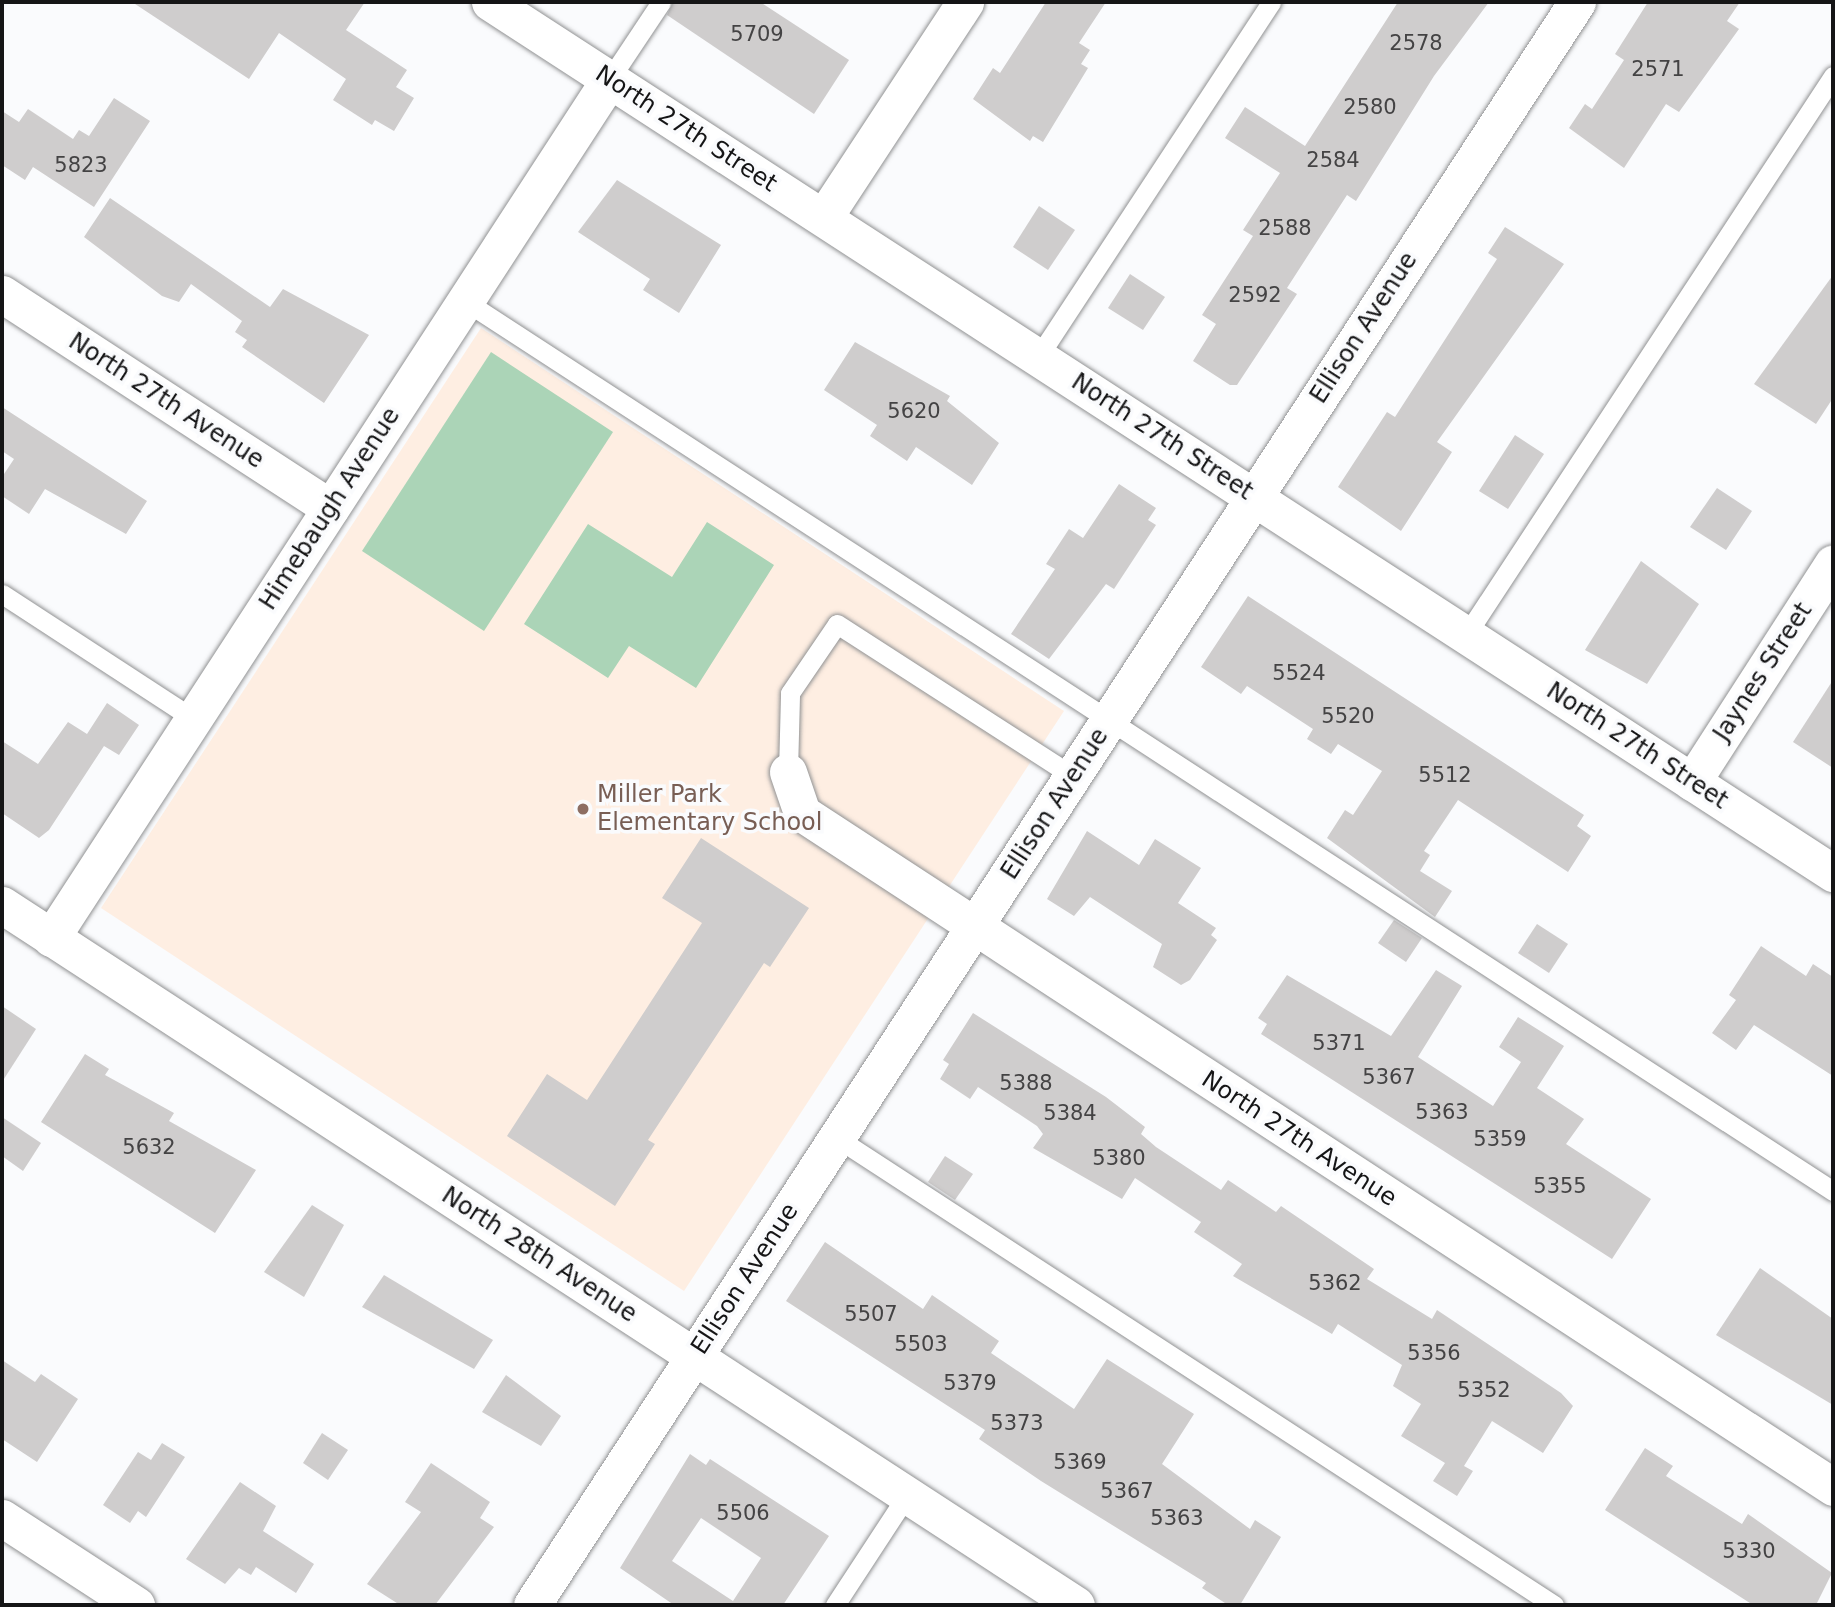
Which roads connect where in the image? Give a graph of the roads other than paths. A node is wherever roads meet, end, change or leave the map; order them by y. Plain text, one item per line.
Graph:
1 (490, 2) edge
2 (661, 2) edge
3 (965, 2) edge
4 (1271, 2) edge
5 (1577, 2) edge
6 (1833, 76) edge
7 (609, 80) junction
8 (824, 217) junction
9 (2, 294) edge
10 (465, 302) junction
11 (1038, 357) junction
12 (1254, 497) junction
13 (330, 508) junction
14 (1832, 568) edge
15 (2, 594) edge
16 (1466, 635) junction
17 (194, 719) junction
18 (1110, 719) junction
19 (788, 772) joint
20 (1073, 776) junction
21 (1692, 782) junction
22 (1833, 873) edge
23 (2, 905) edge
24 (974, 928) junction
25 (51, 938) junction
26 (837, 1138) junction
27 (1833, 1191) edge
28 (695, 1356) junction
29 (1833, 1487) edge
30 (907, 1495) junction
31 (2, 1518) edge
32 (136, 1605) edge
33 (532, 1605) edge
34 (835, 1605) edge
35 (1076, 1605) edge
36 (1554, 1605) edge

1 - 7 street, North 27th Street
2 - 7 lane
3 - 8 street
4 - 11 lane
5 - 12 street, Ellison Avenue
6 - 16 lane
7 - 8 street, North 27th Street
7 - 10 street, Himebaugh Avenue
8 - 11 street, North 27th Street
9 - 13 street, North 27th Avenue
10 - 13 street, Himebaugh Avenue
10 - 18 lane
11 - 12 street, North 27th Street
12 - 16 street, North 27th Street
12 - 18 street, Ellison Avenue
13 - 17 street, Himebaugh Avenue
14 - 21 street, Jaynes Street
15 - 17 lane
16 - 21 street, North 27th Street
17 - 25 street, Himebaugh Avenue
18 - 20 street, Ellison Avenue
18 - 27 lane
19 - 20 lane
19 - 24 street, North 27th Avenue
20 - 24 street, Ellison Avenue
21 - 22 street, North 27th Street
23 - 25 street, North 28th Avenue
24 - 26 street, Ellison Avenue
24 - 29 street, North 27th Avenue
25 - 28 street, North 28th Avenue
26 - 28 street, Ellison Avenue
26 - 36 lane
28 - 30 street, North 28th Avenue
28 - 33 street, Ellison Avenue
30 - 34 lane
30 - 35 street, North 28th Avenue
31 - 32 street

